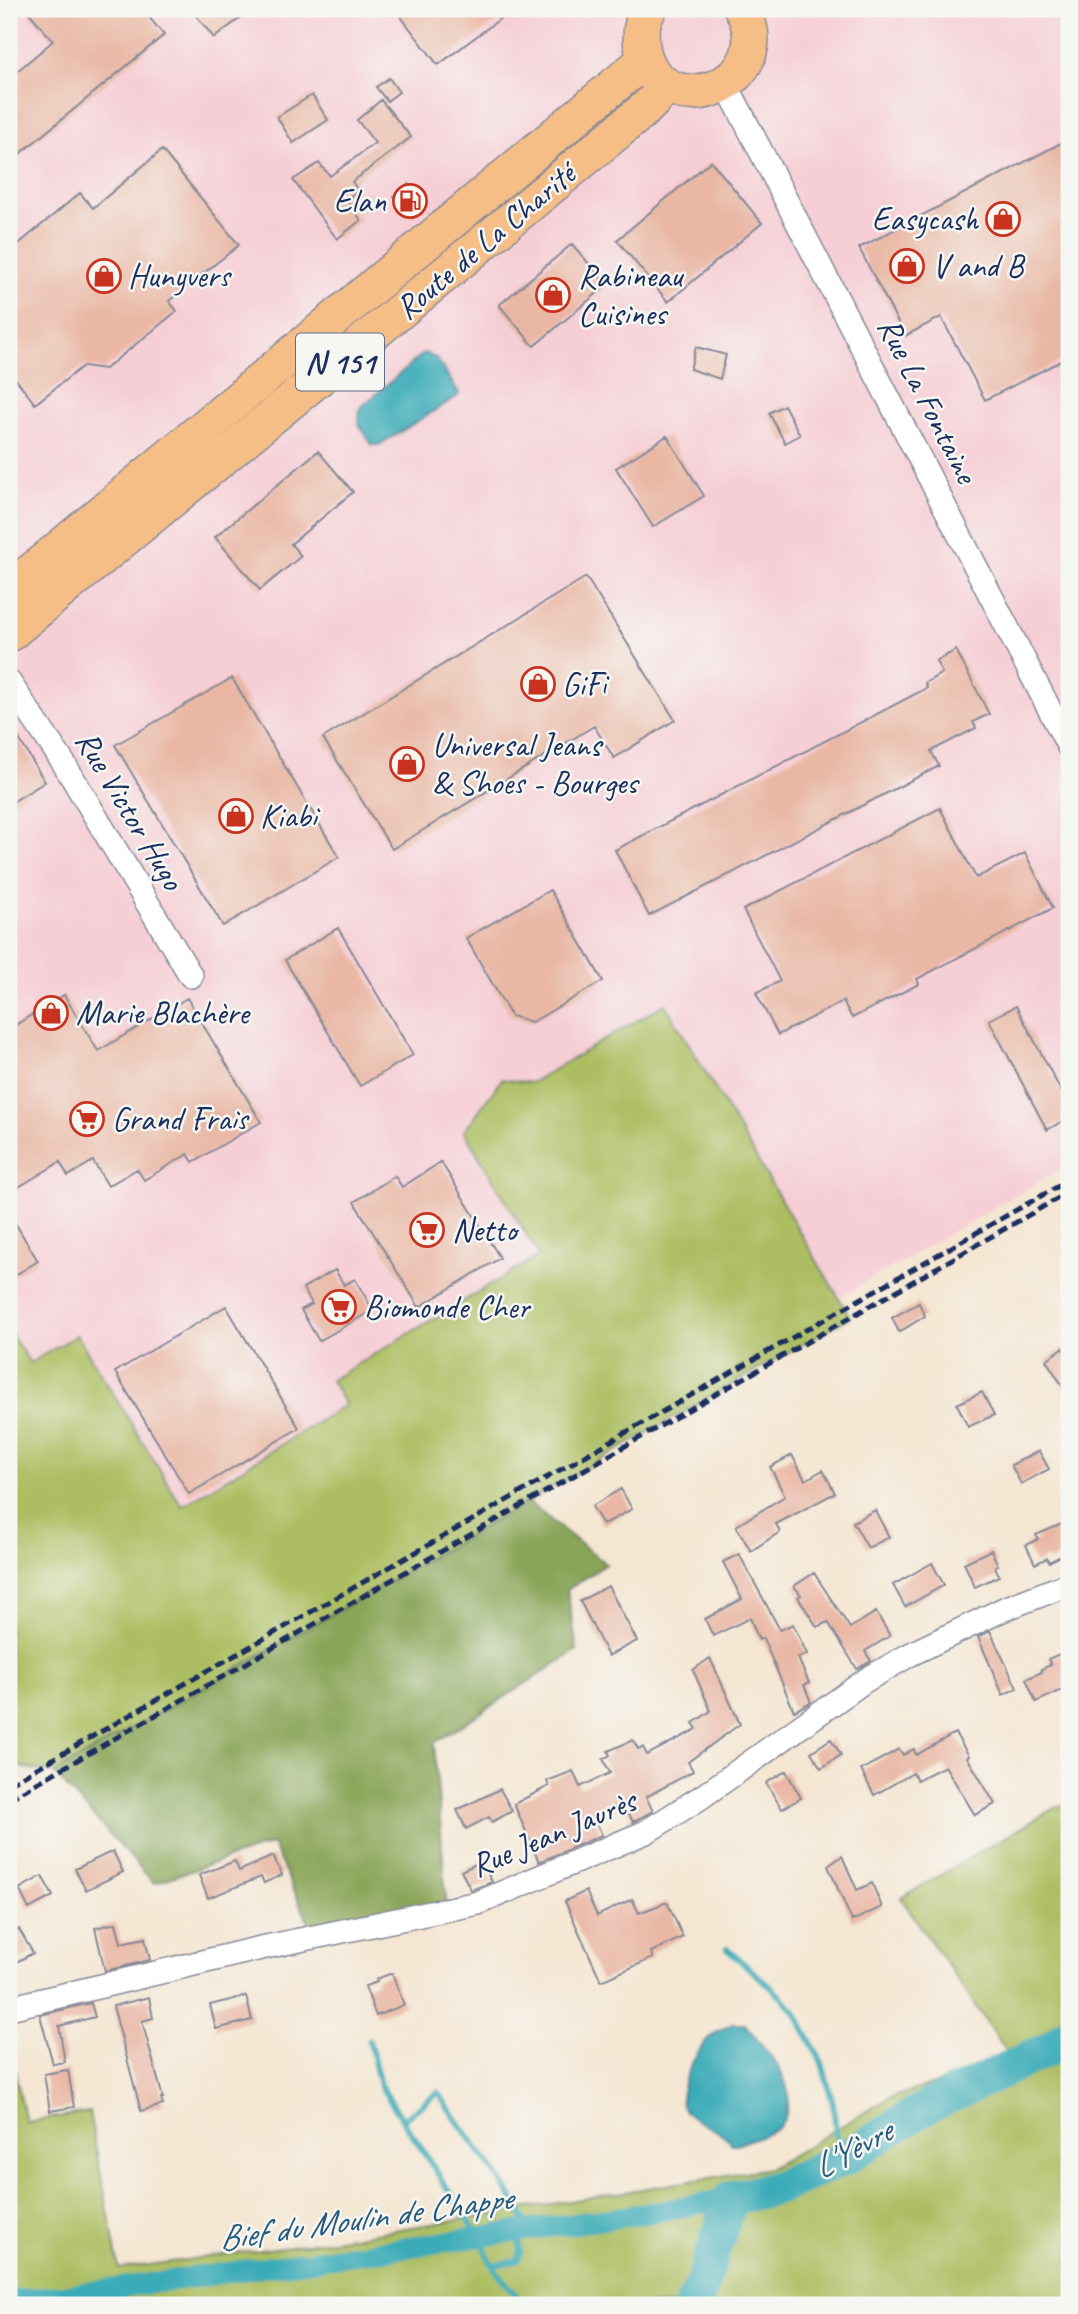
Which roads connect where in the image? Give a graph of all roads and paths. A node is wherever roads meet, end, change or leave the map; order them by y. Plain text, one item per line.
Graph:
1 (649, 9) edge
2 (750, 12) edge
3 (645, 60) junction
4 (726, 84) junction
5 (668, 86) junction
6 (9, 590) edge
7 (9, 634) edge
8 (9, 682) edge
9 (1069, 747) edge
10 (191, 975) dead end
11 (1069, 1584) edge
12 (9, 2008) edge

1 - 3 main road
2 - 4 main road
3 - 5 main road
3 - 6 main road, Route de La Charité / N 151
4 - 5 main road
4 - 9 street, Rue La Fontaine
5 - 7 main road, Route de La Charité / N 151
8 - 10 street, Rue Victor Hugo
11 - 12 street, Rue Jean Jaurès

